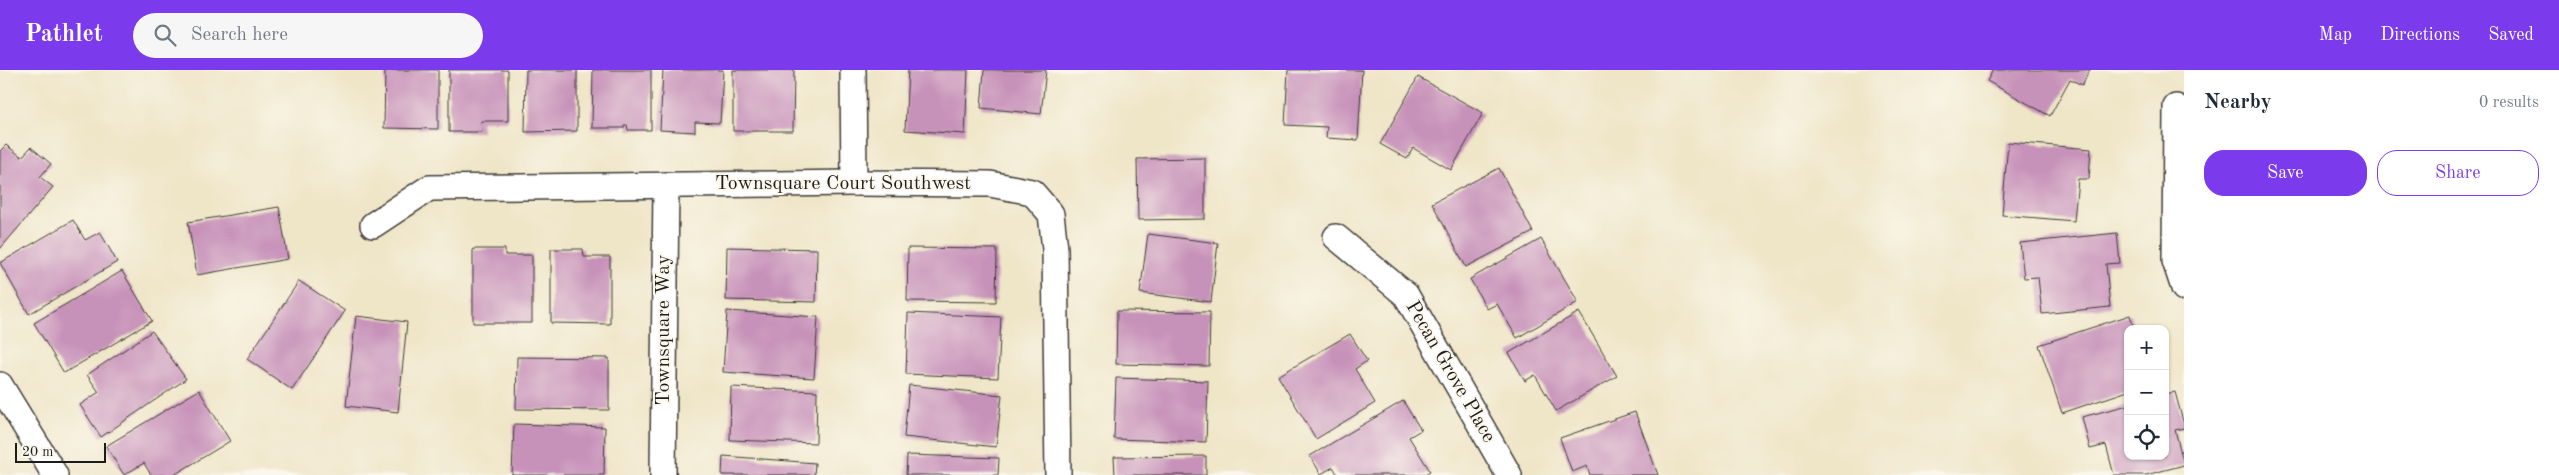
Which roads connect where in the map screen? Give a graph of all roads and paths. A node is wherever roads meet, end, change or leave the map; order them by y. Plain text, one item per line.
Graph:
1 (853, 70) edge
2 (2176, 107) dead end
3 (854, 182) junction
4 (666, 185) junction
5 (373, 225) dead end
6 (1336, 237) dead end
7 (2184, 288) edge
8 (0, 386) edge
9 (54, 475) edge
10 (663, 475) edge
11 (1058, 475) edge
12 (1509, 475) edge

1 - 3 street
2 - 7 street
3 - 4 street, Townsquare Court Southwest
3 - 11 street, Townsquare Court Southwest
4 - 5 street, Townsquare Court Southwest
4 - 10 street, Townsquare Way
6 - 12 street, Pecan Grove Place
8 - 9 street

